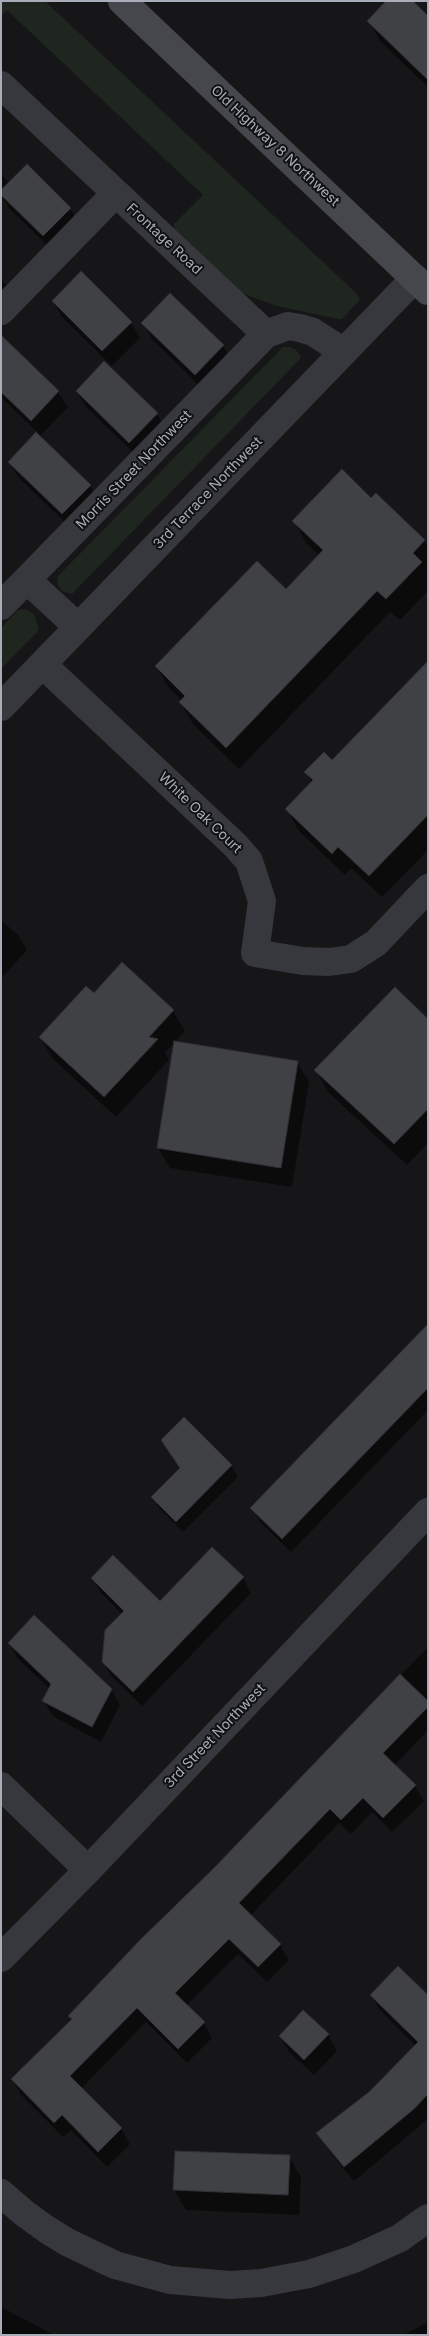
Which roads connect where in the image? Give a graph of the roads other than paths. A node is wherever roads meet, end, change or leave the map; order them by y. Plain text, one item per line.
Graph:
1 (122, 1) edge
2 (1, 85) edge
3 (115, 194) junction
4 (421, 285) edge
5 (1, 311) edge
6 (266, 334) junction
7 (344, 352) junction
8 (27, 580) junction
9 (1, 606) edge
10 (78, 628) junction
11 (43, 665) junction
12 (1, 707) edge
13 (428, 888) edge
14 (428, 1512) edge
15 (1, 1786) edge
16 (88, 1870) junction
17 (1, 1958) edge
18 (1, 2193) edge
19 (428, 2218) edge

1 - 4 street, Old Highway 8 Northwest
2 - 3 street, Frontage Road
3 - 5 street
3 - 6 street, Frontage Road
4 - 7 street, 3rd Terrace Northwest
6 - 7 street
6 - 8 street, Morris Street Northwest
7 - 10 street, 3rd Terrace Northwest
8 - 9 street, Morris Street Northwest
8 - 10 street
10 - 11 street, 3rd Terrace Northwest
11 - 12 street, 3rd Terrace Northwest
11 - 13 street, White Oak Court
14 - 16 street, 3rd Street Northwest
15 - 16 street
16 - 17 street, 3rd Street Northwest
18 - 19 street

